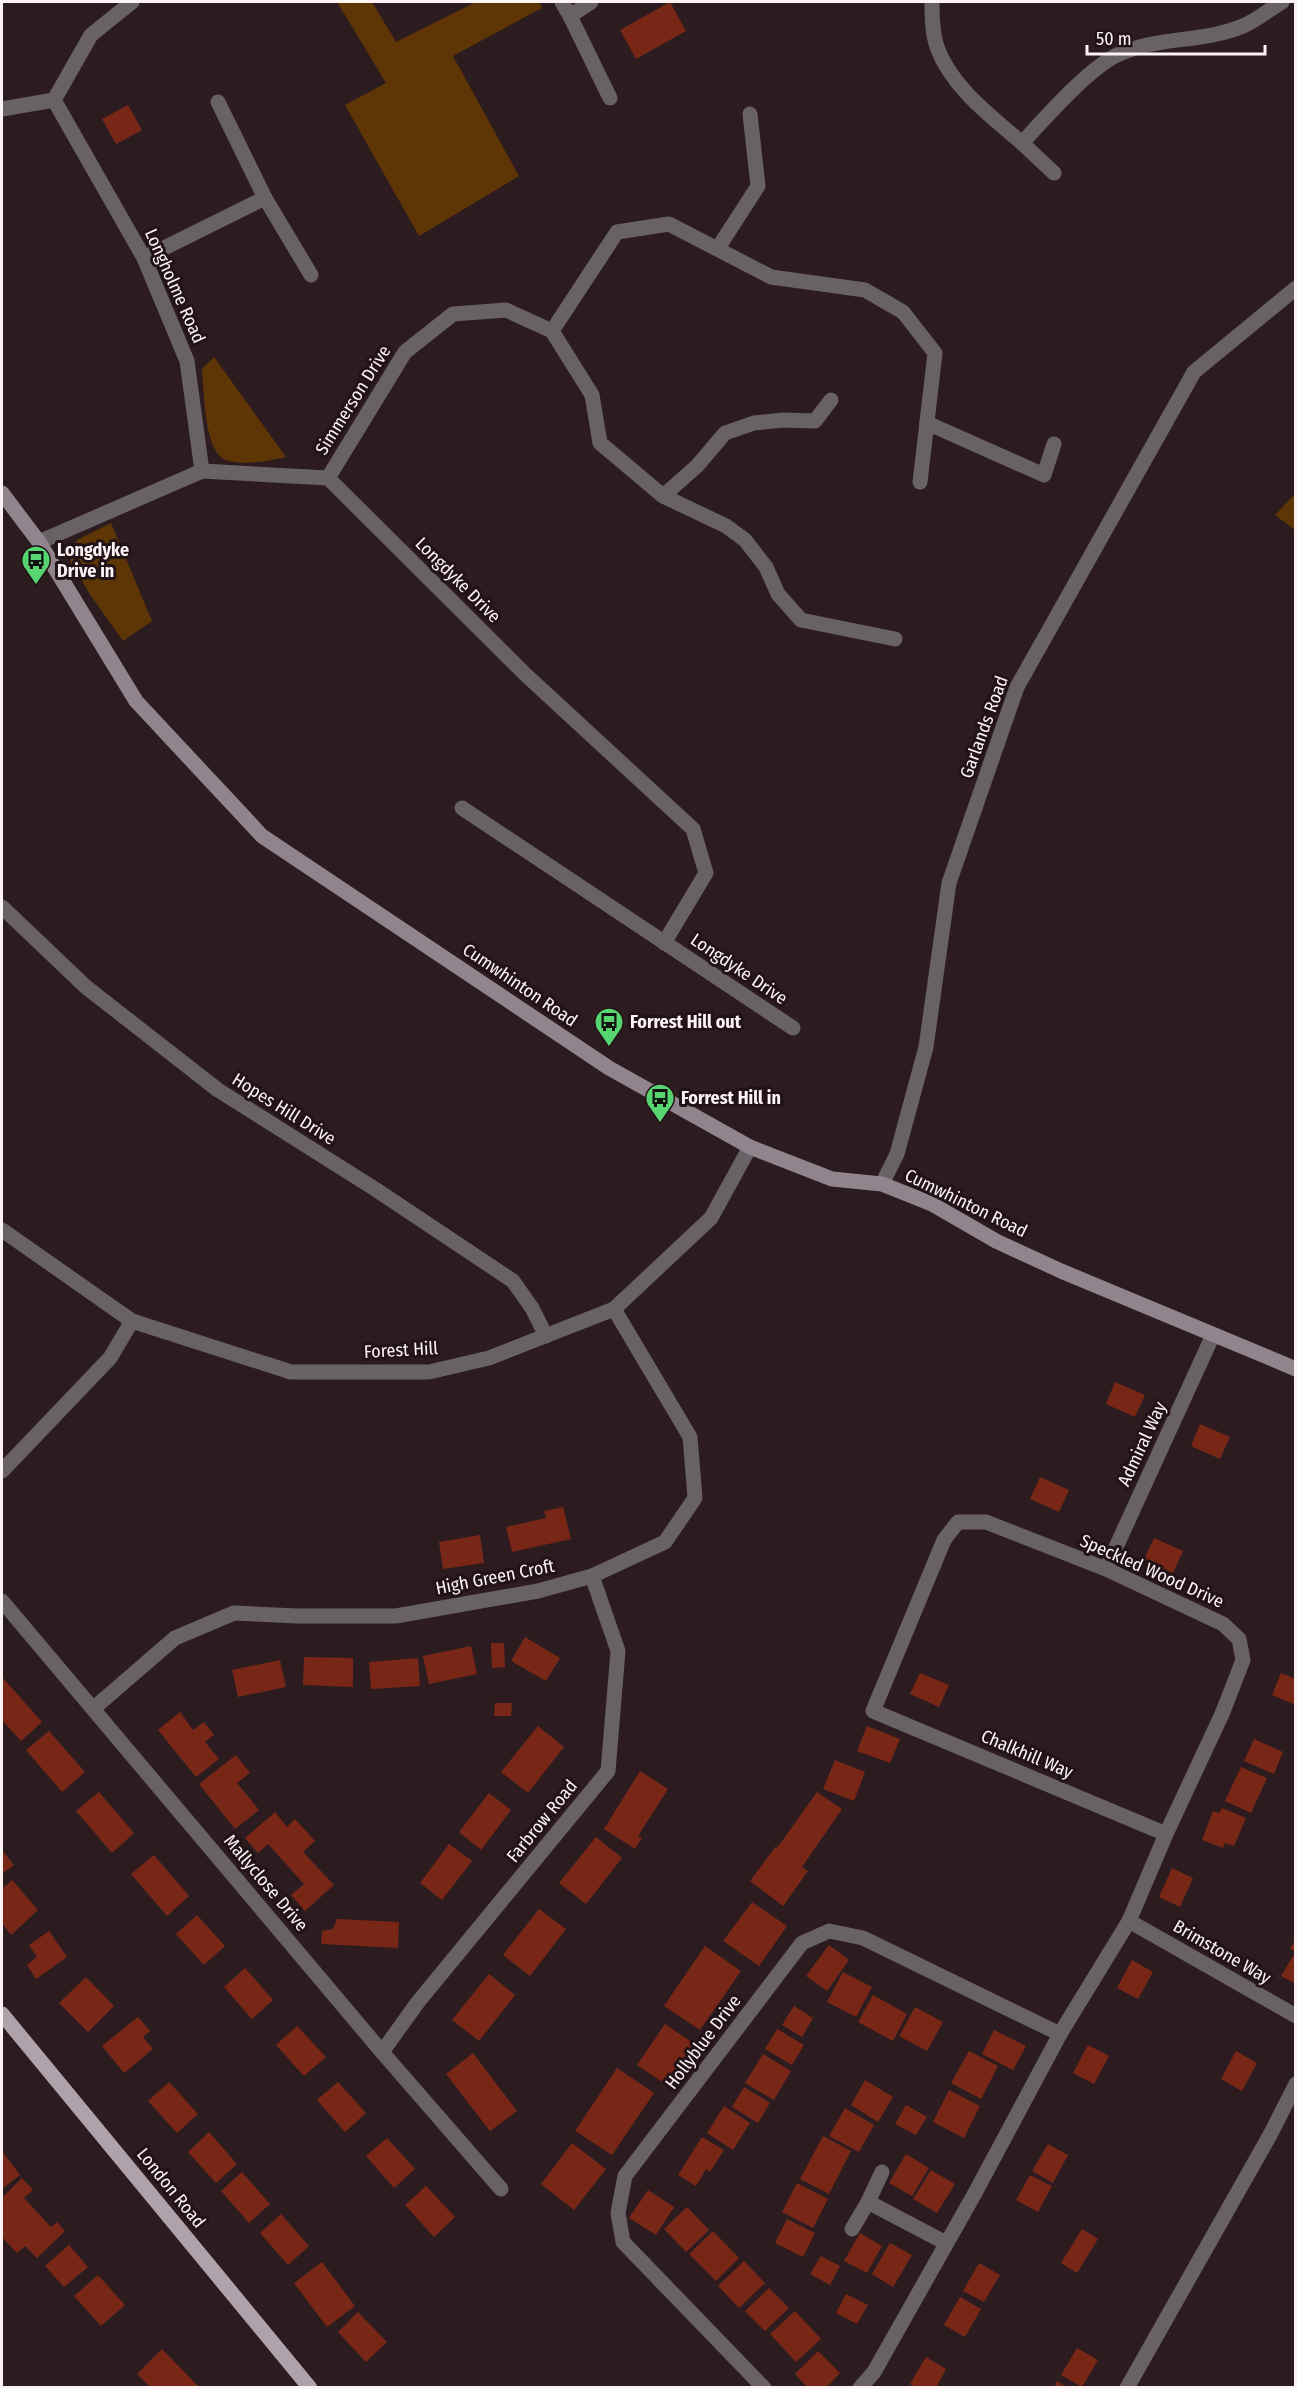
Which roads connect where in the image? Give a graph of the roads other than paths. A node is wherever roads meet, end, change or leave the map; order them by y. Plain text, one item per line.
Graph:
1 (132, 2) edge
2 (562, 2) edge
3 (591, 2) edge
4 (932, 2) edge
5 (1282, 2) edge
6 (570, 16) junction
7 (610, 98) dead end
8 (54, 100) junction
9 (218, 102) dead end
10 (2, 109) edge
11 (750, 114) dead end
12 (1022, 143) junction
13 (1054, 172) dead end
14 (264, 198) junction
15 (718, 248) junction
16 (144, 258) junction
17 (311, 275) dead end
18 (1296, 288) edge
19 (552, 331) junction
20 (831, 400) dead end
21 (927, 423) junction
22 (1054, 444) dead end
23 (202, 471) junction
24 (327, 478) junction
25 (920, 482) dead end
26 (2, 493) edge
27 (663, 496) junction
28 (39, 542) junction
29 (895, 639) dead end
30 (462, 808) dead end
31 (2, 907) edge
32 (664, 943) junction
33 (793, 1028) dead end
34 (750, 1147) junction
35 (882, 1185) junction
36 (2, 1230) edge
37 (614, 1309) junction
38 (132, 1321) junction
39 (1213, 1335) junction
40 (546, 1336) junction
41 (1296, 1369) edge
42 (2, 1471) edge
43 (1106, 1569) junction
44 (592, 1576) junction
45 (2, 1600) edge
46 (94, 1708) junction
47 (873, 1710) joint
48 (1166, 1834) junction
49 (1129, 1922) junction
50 (2, 2014) edge
51 (1296, 2016) edge
52 (1060, 2034) junction
53 (382, 2052) junction
54 (1296, 2084) edge
55 (882, 2172) dead end
56 (501, 2189) dead end
57 (868, 2202) junction
58 (852, 2229) dead end
59 (946, 2243) junction
60 (310, 2388) edge
61 (764, 2388) edge
62 (860, 2388) edge
63 (1127, 2388) edge

1 - 8 street
2 - 6 street
3 - 6 street
4 - 12 street
5 - 12 street
6 - 7 street
8 - 10 street
8 - 16 street, Longholme Road
9 - 14 street
11 - 15 street
12 - 13 street
14 - 16 street
14 - 17 street
15 - 19 street
15 - 21 street
16 - 23 street, Longholme Road
18 - 35 street, Garlands Road
19 - 24 street, Simmerson Drive
19 - 27 street
20 - 27 street
21 - 22 street
21 - 25 street
23 - 24 street
23 - 28 street
24 - 32 street, Longdyke Drive
26 - 28 street, Cumwhinton Road
27 - 29 street
28 - 34 street, Cumwhinton Road
30 - 32 street, Longdyke Drive
31 - 40 street, Hopes Hill Drive
32 - 33 street, Longdyke Drive
34 - 35 street, Cumwhinton Road
34 - 37 street, Forest Hill
35 - 39 street, Cumwhinton Road
36 - 38 street, Forest Hill
37 - 40 street, Forest Hill
37 - 44 street, High Green Croft
38 - 40 street, Forest Hill
38 - 42 street
39 - 41 street, Cumwhinton Road
39 - 43 street, Admiral Way
43 - 47 street, Speckled Wood Drive
43 - 48 street, Speckled Wood Drive
44 - 46 street, High Green Croft
44 - 53 street, Farbrow Road
45 - 46 street, Mallyclose Drive
46 - 53 street, Mallyclose Drive
47 - 48 street, Chalkhill Way
48 - 49 street, Speckled Wood Drive
49 - 51 street, Brimstone Way
49 - 52 street
50 - 60 main road, London Road
52 - 59 street
52 - 61 street, Hollyblue Drive
53 - 56 street, Mallyclose Drive
54 - 63 street
55 - 57 street
57 - 58 street
57 - 59 street
59 - 62 street

